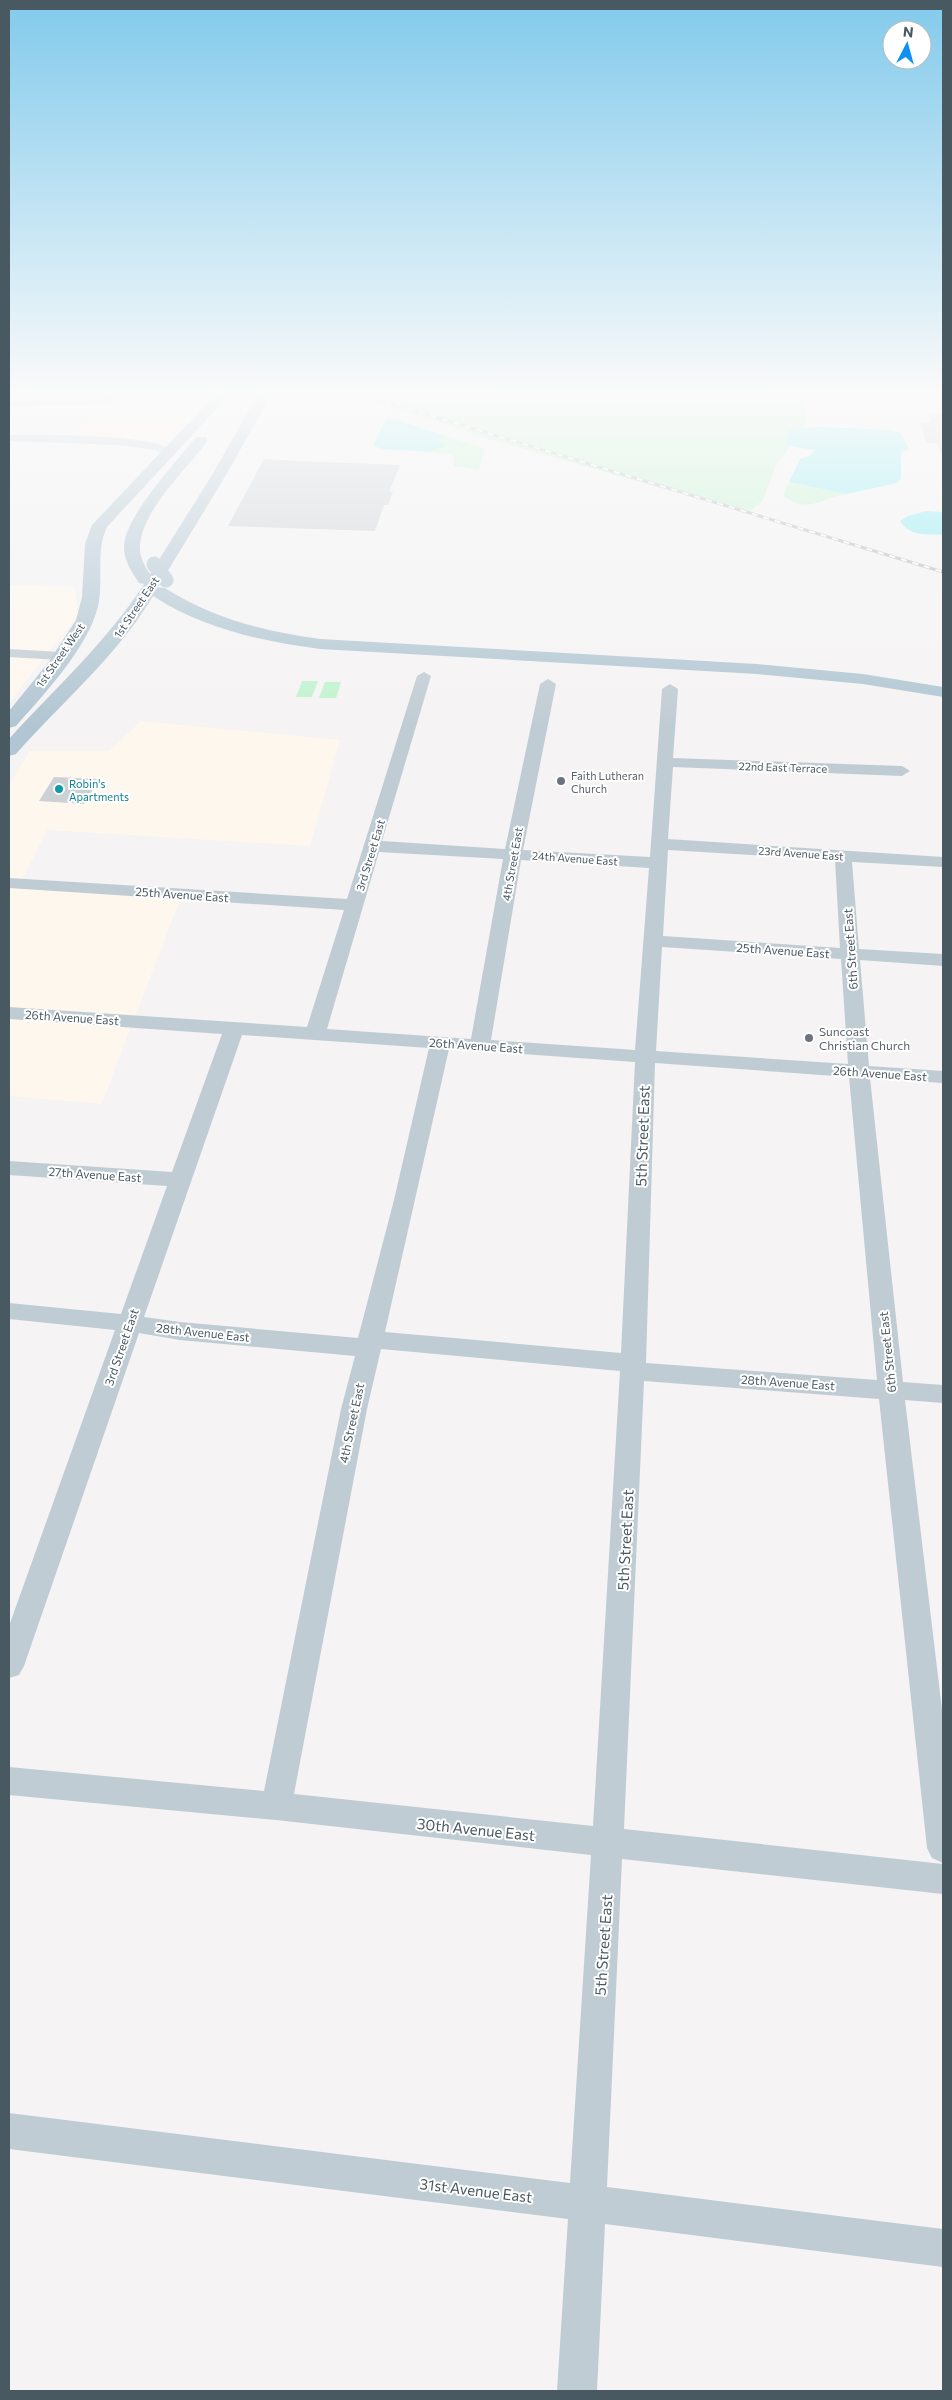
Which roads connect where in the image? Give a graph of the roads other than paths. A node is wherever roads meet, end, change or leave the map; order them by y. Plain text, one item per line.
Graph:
1 (120, 503) edge
2 (156, 503) edge
3 (170, 503) edge
4 (202, 503) edge
5 (149, 557) junction
6 (162, 586) junction
7 (91, 596) junction
8 (140, 603) junction
9 (9, 653) edge
10 (61, 656) junction
11 (424, 676) dead end
12 (943, 678) edge
13 (548, 684) dead end
14 (670, 689) dead end
15 (943, 692) edge
16 (39, 717) junction
17 (9, 724) edge
18 (9, 736) edge
19 (9, 750) edge
20 (664, 762) junction
21 (902, 771) dead end
22 (373, 846) junction
23 (658, 853) junction
24 (513, 854) junction
25 (843, 856) junction
26 (943, 862) edge
27 (9, 882) edge
28 (354, 904) junction
29 (652, 941) junction
30 (851, 954) junction
31 (943, 960) edge
32 (9, 1013) edge
33 (234, 1029) junction
34 (315, 1034) junction
35 (440, 1043) junction
36 (480, 1046) junction
37 (645, 1056) junction
38 (859, 1071) junction
39 (943, 1077) edge
40 (9, 1168) edge
41 (181, 1180) junction
42 (9, 1312) edge
43 (129, 1323) junction
44 (369, 1344) junction
45 (634, 1367) junction
46 (891, 1390) junction
47 (943, 1394) edge
48 (9, 1666) edge
49 (9, 1781) edge
50 (276, 1806) junction
51 (609, 1844) junction
52 (943, 1848) edge
53 (943, 1879) edge
54 (9, 2130) edge
55 (587, 2204) junction
56 (943, 2248) edge
57 (577, 2391) edge

1 - 7 main road, 1st Street West
2 - 5 main road
3 - 5 main road
4 - 8 main road, 1st Street East
5 - 6 main road
6 - 12 main road
6 - 15 main road
7 - 8 main road
7 - 10 main road, 1st Street West
8 - 16 main road, 1st Street East
9 - 10 street
10 - 16 main road
10 - 17 main road, 1st Street West
11 - 22 street, 3rd Street East
13 - 24 street, 4th Street East
14 - 20 street, 5th Street East
16 - 17 main road
16 - 19 main road
17 - 18 main road
20 - 21 street, 22nd East Terrace
20 - 23 street, 5th Street East
22 - 24 street, 24th Avenue East
22 - 28 street, 3rd Street East
23 - 24 street, 24th Avenue East
23 - 25 street, 23rd Avenue East
23 - 29 street, 5th Street East
24 - 36 street, 4th Street East
25 - 26 street, 23rd Avenue East
25 - 30 street, 6th Street East
27 - 28 street, 25th Avenue East
28 - 34 street, 3rd Street East
29 - 30 street, 25th Avenue East
29 - 37 street, 5th Street East
30 - 31 street, 25th Avenue East
30 - 38 street, 6th Street East
32 - 33 street, 26th Avenue East
33 - 34 street, 26th Avenue East
33 - 41 street, 3rd Street East
34 - 35 street, 26th Avenue East
35 - 36 street, 26th Avenue East
35 - 44 street, 4th Street East
36 - 37 street, 26th Avenue East
37 - 38 street, 26th Avenue East
37 - 45 street, 5th Street East
38 - 39 street, 26th Avenue East
38 - 46 street, 6th Street East
40 - 41 street, 27th Avenue East
41 - 43 street, 3rd Street East
42 - 43 street, 28th Avenue East
43 - 44 street, 28th Avenue East
43 - 48 street, 3rd Street East
44 - 45 street, 28th Avenue East
44 - 50 street, 4th Street East
45 - 46 street, 28th Avenue East
45 - 51 street, 5th Street East
46 - 47 street, 28th Avenue East
46 - 52 street, 6th Street East
49 - 50 street, 30th Avenue East
50 - 51 street, 30th Avenue East
51 - 53 street, 30th Avenue East
51 - 55 street, 5th Street East
54 - 55 street, 31st Avenue East
55 - 56 street, 31st Avenue East
55 - 57 street, 5th Street East

